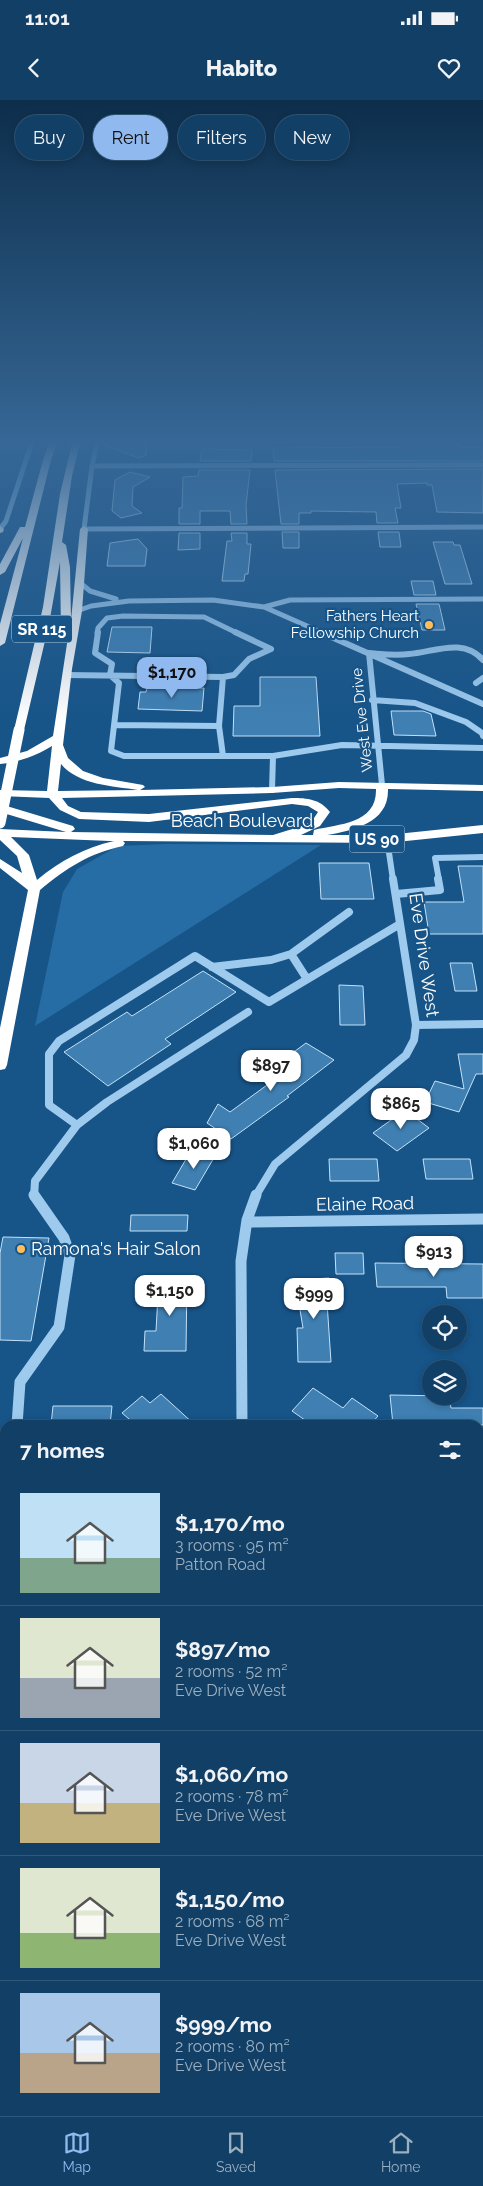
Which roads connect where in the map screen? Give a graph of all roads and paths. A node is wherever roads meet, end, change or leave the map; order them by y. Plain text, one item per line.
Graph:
1 (21, 533) edge
2 (28, 533) edge
3 (58, 533) edge
4 (60, 533) edge
5 (84, 533) edge
6 (0, 572) edge
7 (78, 581) junction
8 (483, 599) edge
9 (128, 601) junction
10 (138, 601) junction
11 (264, 607) junction
12 (77, 611) junction
13 (135, 616) junction
14 (0, 643) edge
15 (369, 653) junction
16 (483, 660) edge
17 (66, 672) junction
18 (110, 675) junction
19 (223, 677) junction
20 (483, 678) edge
21 (476, 683) dead end
22 (372, 700) junction
23 (483, 704) edge
24 (114, 725) junction
25 (219, 726) junction
26 (483, 736) edge
27 (58, 738) junction
28 (376, 745) junction
29 (483, 748) edge
30 (224, 756) junction
31 (273, 756) junction
32 (0, 761) edge
33 (382, 785) junction
34 (483, 788) edge
35 (272, 790) junction
36 (176, 793) junction
37 (0, 794) edge
38 (52, 794) junction
39 (0, 808) edge
40 (0, 823) edge
41 (483, 829) edge
42 (0, 833) edge
43 (110, 837) junction
44 (200, 838) junction
45 (270, 839) junction
46 (288, 839) junction
47 (387, 839) junction
48 (483, 857) edge
49 (0, 863) edge
50 (34, 889) junction
51 (396, 894) junction
52 (348, 912) dead end
53 (400, 924) junction
54 (291, 954) junction
55 (212, 967) junction
56 (307, 980) junction
57 (248, 1012) dead end
58 (483, 1024) edge
59 (416, 1025) junction
60 (0, 1065) edge
61 (77, 1125) junction
62 (483, 1219) edge
63 (247, 1222) junction
64 (17, 1420) edge
65 (242, 1420) edge

1 - 6 highway
2 - 14 highway, SR 115
3 - 40 highway, SR 115, bridge
4 - 17 highway
5 - 7 highway
7 - 9 street
7 - 12 highway
8 - 11 street
9 - 10 street
9 - 12 street
10 - 11 street
10 - 13 street
11 - 15 street
12 - 17 highway
13 - 18 street
13 - 19 street
15 - 16 street
15 - 22 street, West Eve Drive
15 - 23 street
17 - 18 street
17 - 27 highway
18 - 19 street
18 - 24 street
19 - 25 street
20 - 21 street
22 - 26 street
22 - 28 street, West Eve Drive
24 - 25 street
24 - 30 street
25 - 30 street
27 - 32 highway
27 - 36 highway
27 - 38 highway
28 - 29 street
28 - 31 street
28 - 33 street, West Eve Drive
30 - 31 street
31 - 35 street
33 - 34 highway
33 - 35 highway
33 - 46 highway
35 - 36 highway
36 - 38 highway
37 - 38 highway
38 - 45 highway
39 - 43 highway
41 - 47 highway, Beach Boulevard / US 90
42 - 43 highway, Beach Boulevard / US 90
42 - 50 highway
43 - 44 highway, Beach Boulevard / US 90
44 - 45 highway, Beach Boulevard / US 90
44 - 50 highway
45 - 46 highway, Beach Boulevard / US 90
46 - 47 highway, Beach Boulevard / US 90
47 - 51 street, Eve Drive West
48 - 51 street
49 - 50 highway
50 - 60 highway
51 - 53 street, Eve Drive West
52 - 54 street
53 - 56 street
53 - 59 street, Eve Drive West
54 - 55 street
54 - 56 street
55 - 56 street
55 - 61 street
57 - 61 street
58 - 59 street
59 - 63 street, Eve Drive West
61 - 64 street
62 - 63 street, Elaine Road
63 - 65 street, Eve Drive West

